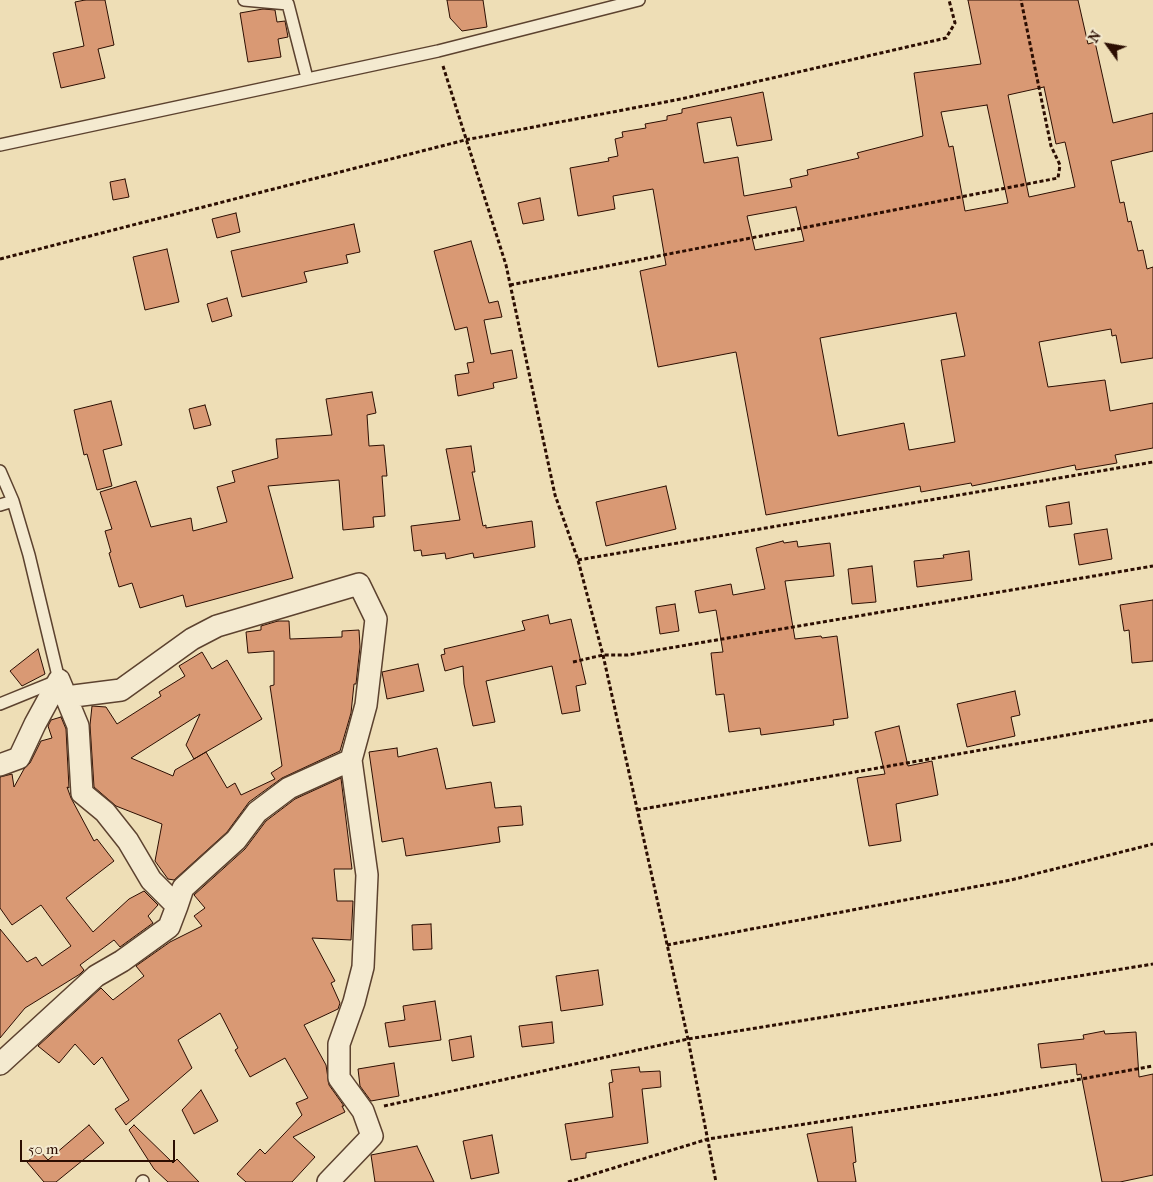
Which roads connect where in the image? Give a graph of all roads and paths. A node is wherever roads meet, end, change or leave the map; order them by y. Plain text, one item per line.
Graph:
1 (244, 0) edge
2 (640, 0) edge
3 (949, 0) edge
4 (1021, 0) edge
5 (438, 51) junction
6 (307, 78) junction
7 (465, 140) junction
8 (0, 146) edge
9 (0, 259) edge
10 (510, 286) junction
11 (1153, 462) edge
12 (0, 471) edge
13 (13, 501) junction
14 (0, 505) edge
15 (578, 560) junction
16 (1153, 566) edge
17 (602, 656) junction
18 (573, 662) dead end
19 (63, 688) junction
20 (0, 704) edge
21 (1153, 720) edge
22 (351, 760) junction
23 (0, 765) edge
24 (637, 810) junction
25 (1153, 844) edge
26 (177, 906) junction
27 (667, 945) junction
28 (1153, 964) edge
29 (688, 1039) junction
30 (0, 1064) edge
31 (1153, 1066) edge
32 (363, 1111) junction
33 (708, 1140) junction
34 (328, 1182) edge
35 (568, 1182) edge
36 (716, 1182) edge

1 - 6 lane
2 - 5 lane
3 - 7 path
4 - 10 path
5 - 6 lane
5 - 7 path
6 - 8 lane
7 - 9 path
7 - 10 path
10 - 15 path
11 - 15 path
12 - 13 lane
13 - 14 lane
13 - 19 lane
15 - 17 path
16 - 17 path
17 - 18 path
17 - 24 path
19 - 20 lane
19 - 22 street
19 - 23 street
19 - 26 street
21 - 24 path
22 - 26 street
22 - 32 street
24 - 27 path
25 - 27 path
26 - 30 street
27 - 29 path
28 - 29 path
29 - 32 path
29 - 33 path
31 - 33 path
32 - 34 street
33 - 35 path
33 - 36 path

